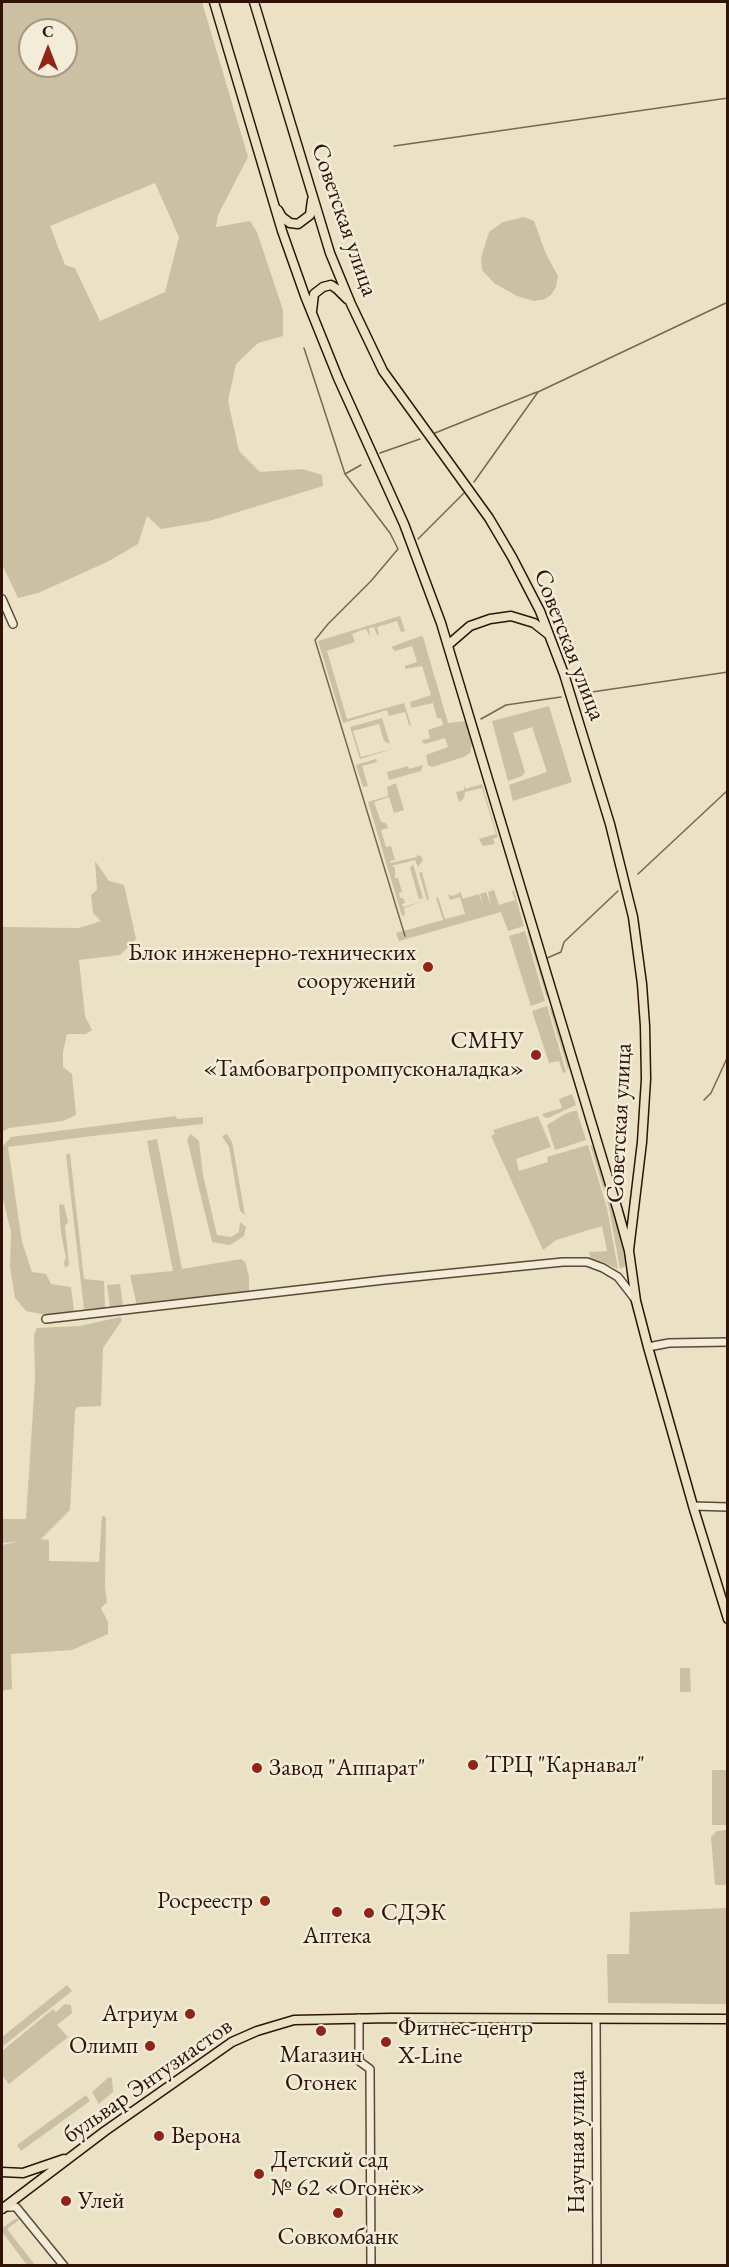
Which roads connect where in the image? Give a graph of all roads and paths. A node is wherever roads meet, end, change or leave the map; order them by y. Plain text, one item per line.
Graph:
1 (214, 2) edge
2 (254, 2) edge
3 (312, 195) junction
4 (273, 202) junction
5 (351, 304) junction
6 (312, 316) junction
7 (2, 599) edge
8 (13, 624) dead end
9 (548, 634) junction
10 (448, 645) junction
11 (629, 1251) junction
12 (636, 1301) junction
13 (46, 1319) dead end
14 (728, 1342) edge
15 (648, 1347) junction
16 (693, 1506) junction
17 (728, 1507) edge
18 (728, 1619) edge
19 (359, 2018) junction
20 (596, 2019) junction
21 (728, 2019) edge
22 (73, 2156) junction
23 (2, 2172) edge
24 (2, 2207) edge
25 (64, 2265) edge
26 (371, 2265) edge
27 (597, 2265) edge

1 - 4 main road
2 - 3 main road, Советская улица
3 - 4 main road
3 - 5 main road, Советская улица
4 - 6 main road
5 - 6 main road
5 - 9 main road, Советская улица
6 - 10 main road
7 - 8 street
9 - 10 main road
9 - 11 main road, Советская улица
10 - 11 main road
11 - 12 main road
12 - 13 street
12 - 15 main road
14 - 15 street
15 - 16 main road
16 - 17 street
16 - 18 main road
19 - 20 main road, бульвар Энтузиастов
19 - 22 main road, бульвар Энтузиастов
19 - 26 street
20 - 21 main road, бульвар Энтузиастов
20 - 27 street, Научная улица
22 - 23 main road
22 - 24 main road, бульвар Энтузиастов
24 - 25 street

